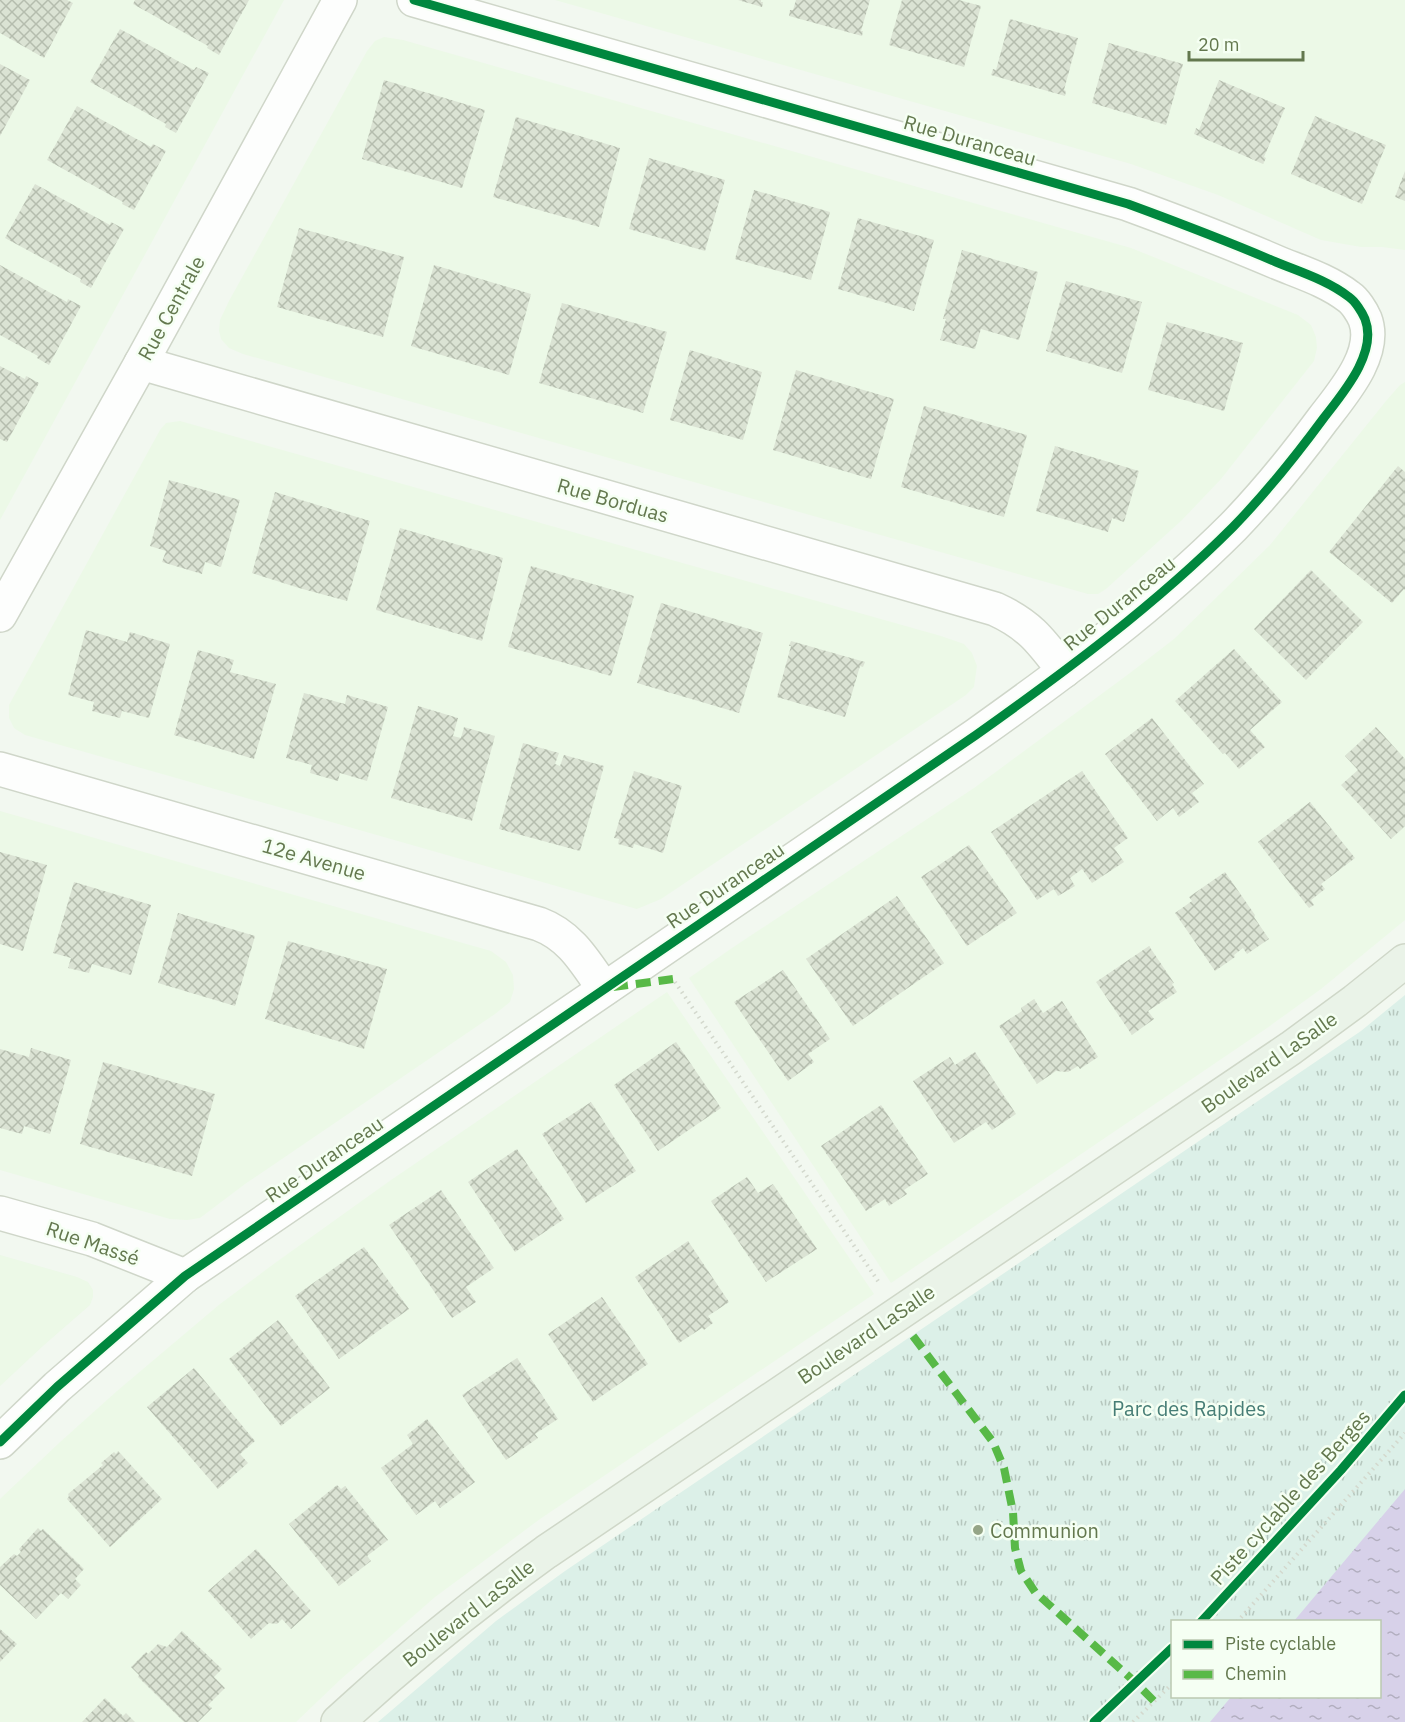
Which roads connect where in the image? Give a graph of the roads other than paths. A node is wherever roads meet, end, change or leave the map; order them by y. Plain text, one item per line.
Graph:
1 (340, 0) edge
2 (414, 0) edge
3 (141, 363) junction
4 (0, 615) edge
5 (1064, 671) junction
6 (0, 769) edge
7 (1405, 961) edge
8 (604, 988) junction
9 (0, 1213) edge
10 (185, 1276) junction
11 (0, 1442) edge
12 (338, 1722) edge

1 - 3 street, Rue Centrale
2 - 5 street, Rue Duranceau
3 - 4 street, Rue Centrale
3 - 5 street, Rue Borduas
5 - 8 street, Rue Duranceau
6 - 8 street, 12e Avenue
7 - 12 main road, Boulevard LaSalle
8 - 10 street, Rue Duranceau
9 - 10 street, Rue Massé
10 - 11 street, Rue Duranceau

